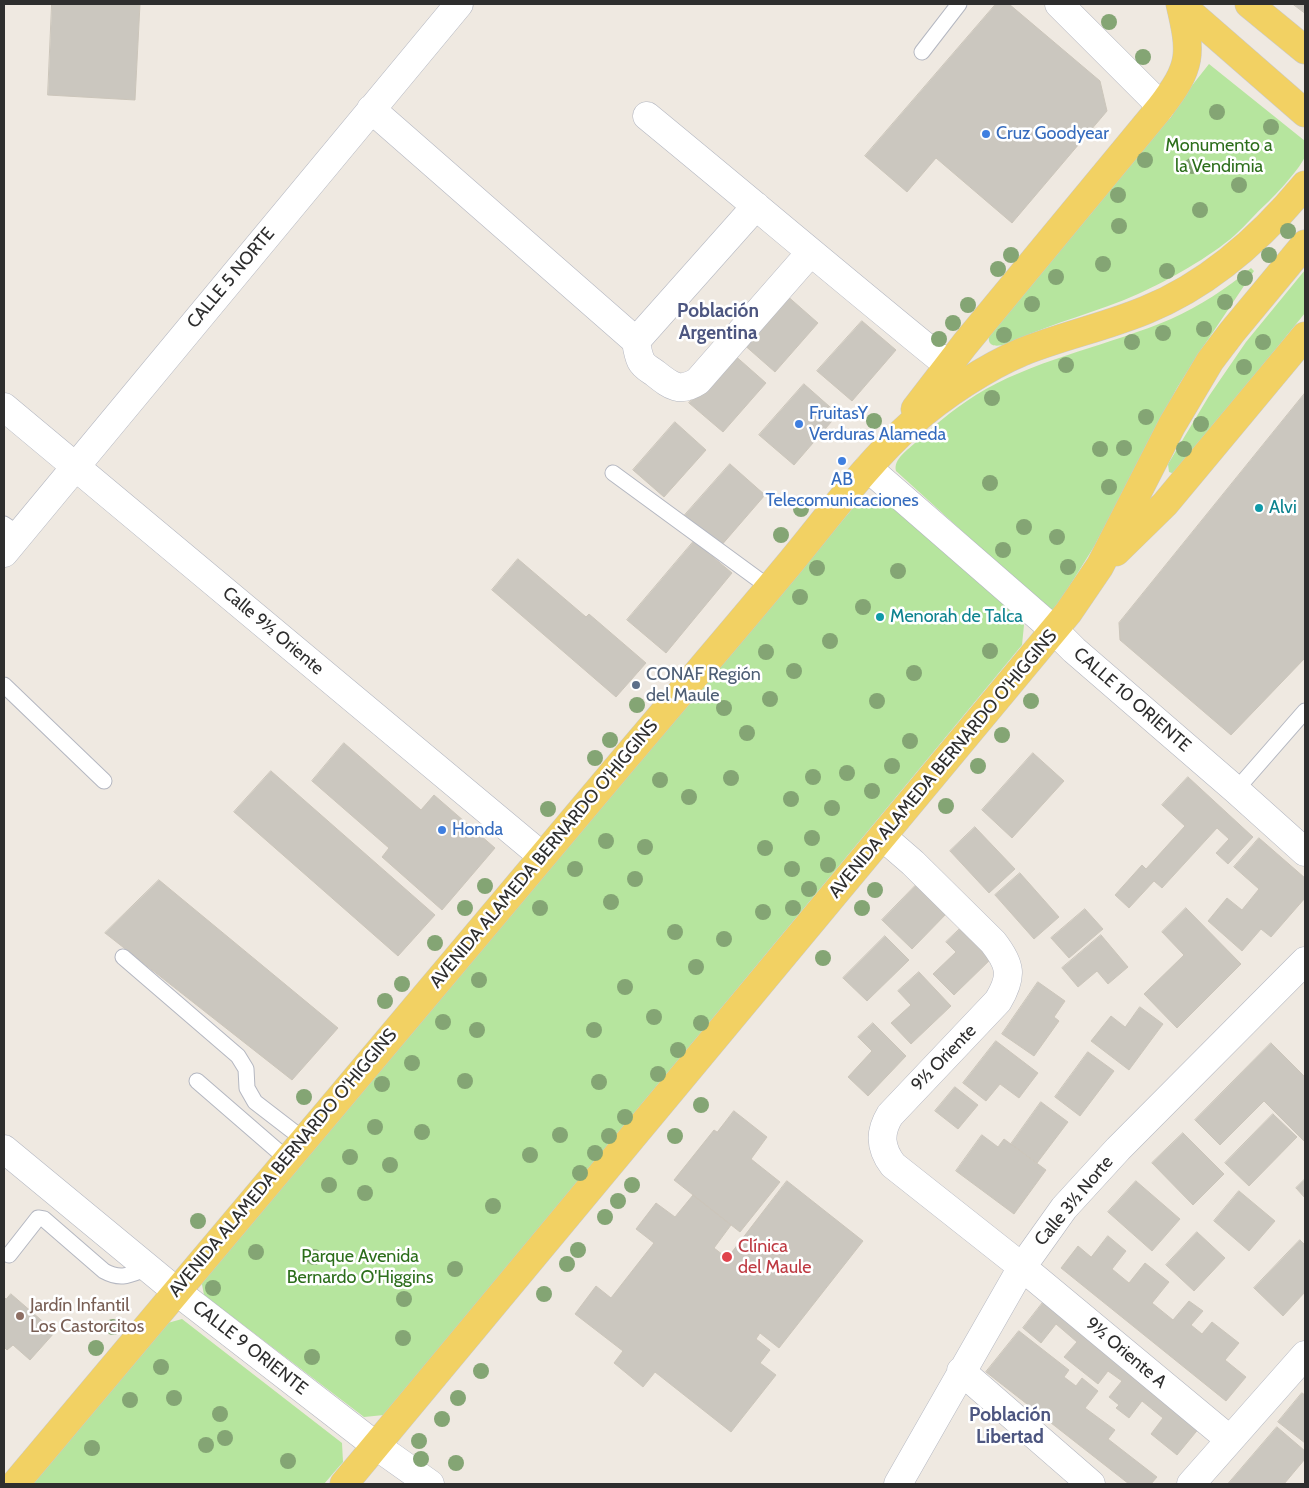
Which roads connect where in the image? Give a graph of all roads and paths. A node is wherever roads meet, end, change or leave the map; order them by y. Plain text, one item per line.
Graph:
1 (458, 4) edge
2 (959, 4) edge
3 (1060, 4) edge
4 (1180, 4) edge
5 (1249, 4) edge
6 (1305, 50) edge
7 (922, 52) dead end
8 (1160, 108) junction
9 (371, 109) junction
10 (1305, 113) edge
11 (647, 116) dead end
12 (1305, 185) edge
13 (756, 206) junction
14 (1305, 244) edge
15 (810, 253) junction
16 (1305, 336) edge
17 (636, 341) junction
18 (948, 365) junction
19 (4, 407) edge
20 (889, 446) junction
21 (75, 466) junction
22 (868, 468) junction
23 (613, 473) dead end
24 (9, 537) edge
25 (1100, 566) junction
26 (770, 588) junction
27 (1054, 630) junction
28 (4, 685) edge
29 (1305, 711) edge
30 (104, 781) dead end
31 (1236, 790) junction
32 (883, 837) junction
33 (1305, 852) edge
34 (542, 856) junction
35 (123, 957) dead end
36 (1305, 961) edge
37 (197, 1081) dead end
38 (4, 1149) edge
39 (295, 1149) junction
40 (9, 1255) dead end
41 (1022, 1267) junction
42 (148, 1268) junction
43 (176, 1291) junction
44 (1300, 1370) edge
45 (962, 1371) junction
46 (1229, 1439) junction
47 (375, 1445) junction
48 (900, 1483) edge
49 (15, 1484) edge
50 (344, 1484) edge
51 (430, 1484) edge
52 (1091, 1484) edge
53 (1191, 1484) edge

1 - 9 street, CALLE 5 NORTE
2 - 7 lane
3 - 8 street
4 - 8 main road
4 - 10 main road
5 - 6 main road
8 - 18 main road
9 - 17 street
9 - 21 street, CALLE 5 NORTE
11 - 13 street
12 - 20 main road, AVENIDA ALAMEDA BERNARDO O'HIGGINS
13 - 15 street
13 - 17 street
14 - 25 main road, AVENIDA ALAMEDA BERNARDO O'HIGGINS
15 - 17 street
15 - 18 street
16 - 25 main road
18 - 20 main road
19 - 21 street, Calle 9½ Oriente
20 - 22 main road, AVENIDA ALAMEDA BERNARDO O'HIGGINS
21 - 24 street, CALLE 5 NORTE
21 - 34 street, Calle 9½ Oriente
22 - 26 main road, AVENIDA ALAMEDA BERNARDO O'HIGGINS
22 - 27 street, CALLE 10 ORIENTE
23 - 26 lane
25 - 27 main road, AVENIDA ALAMEDA BERNARDO O'HIGGINS
26 - 34 main road, AVENIDA ALAMEDA BERNARDO O'HIGGINS
27 - 31 street, CALLE 10 ORIENTE
27 - 32 main road, AVENIDA ALAMEDA BERNARDO O'HIGGINS
28 - 30 lane
29 - 31 lane
31 - 33 street, CALLE 10 ORIENTE
32 - 41 street, 9½ Oriente
32 - 47 main road, AVENIDA ALAMEDA BERNARDO O'HIGGINS
34 - 39 main road, AVENIDA ALAMEDA BERNARDO O'HIGGINS
35 - 39 lane
36 - 41 street, Calle 3½ Norte
37 - 39 lane
38 - 42 street, CALLE 9 ORIENTE
39 - 43 main road, AVENIDA ALAMEDA BERNARDO O'HIGGINS
40 - 42 lane
41 - 45 street, Calle 3½ Norte
41 - 46 street, 9½ Oriente A
42 - 43 street, CALLE 9 ORIENTE
43 - 47 street, CALLE 9 ORIENTE
43 - 49 main road, AVENIDA ALAMEDA BERNARDO O'HIGGINS
44 - 46 street
45 - 48 street, Calle 3½ Norte
45 - 52 street
46 - 53 street
47 - 50 main road, AVENIDA ALAMEDA BERNARDO O'HIGGINS
47 - 51 street, CALLE 9 ORIENTE

